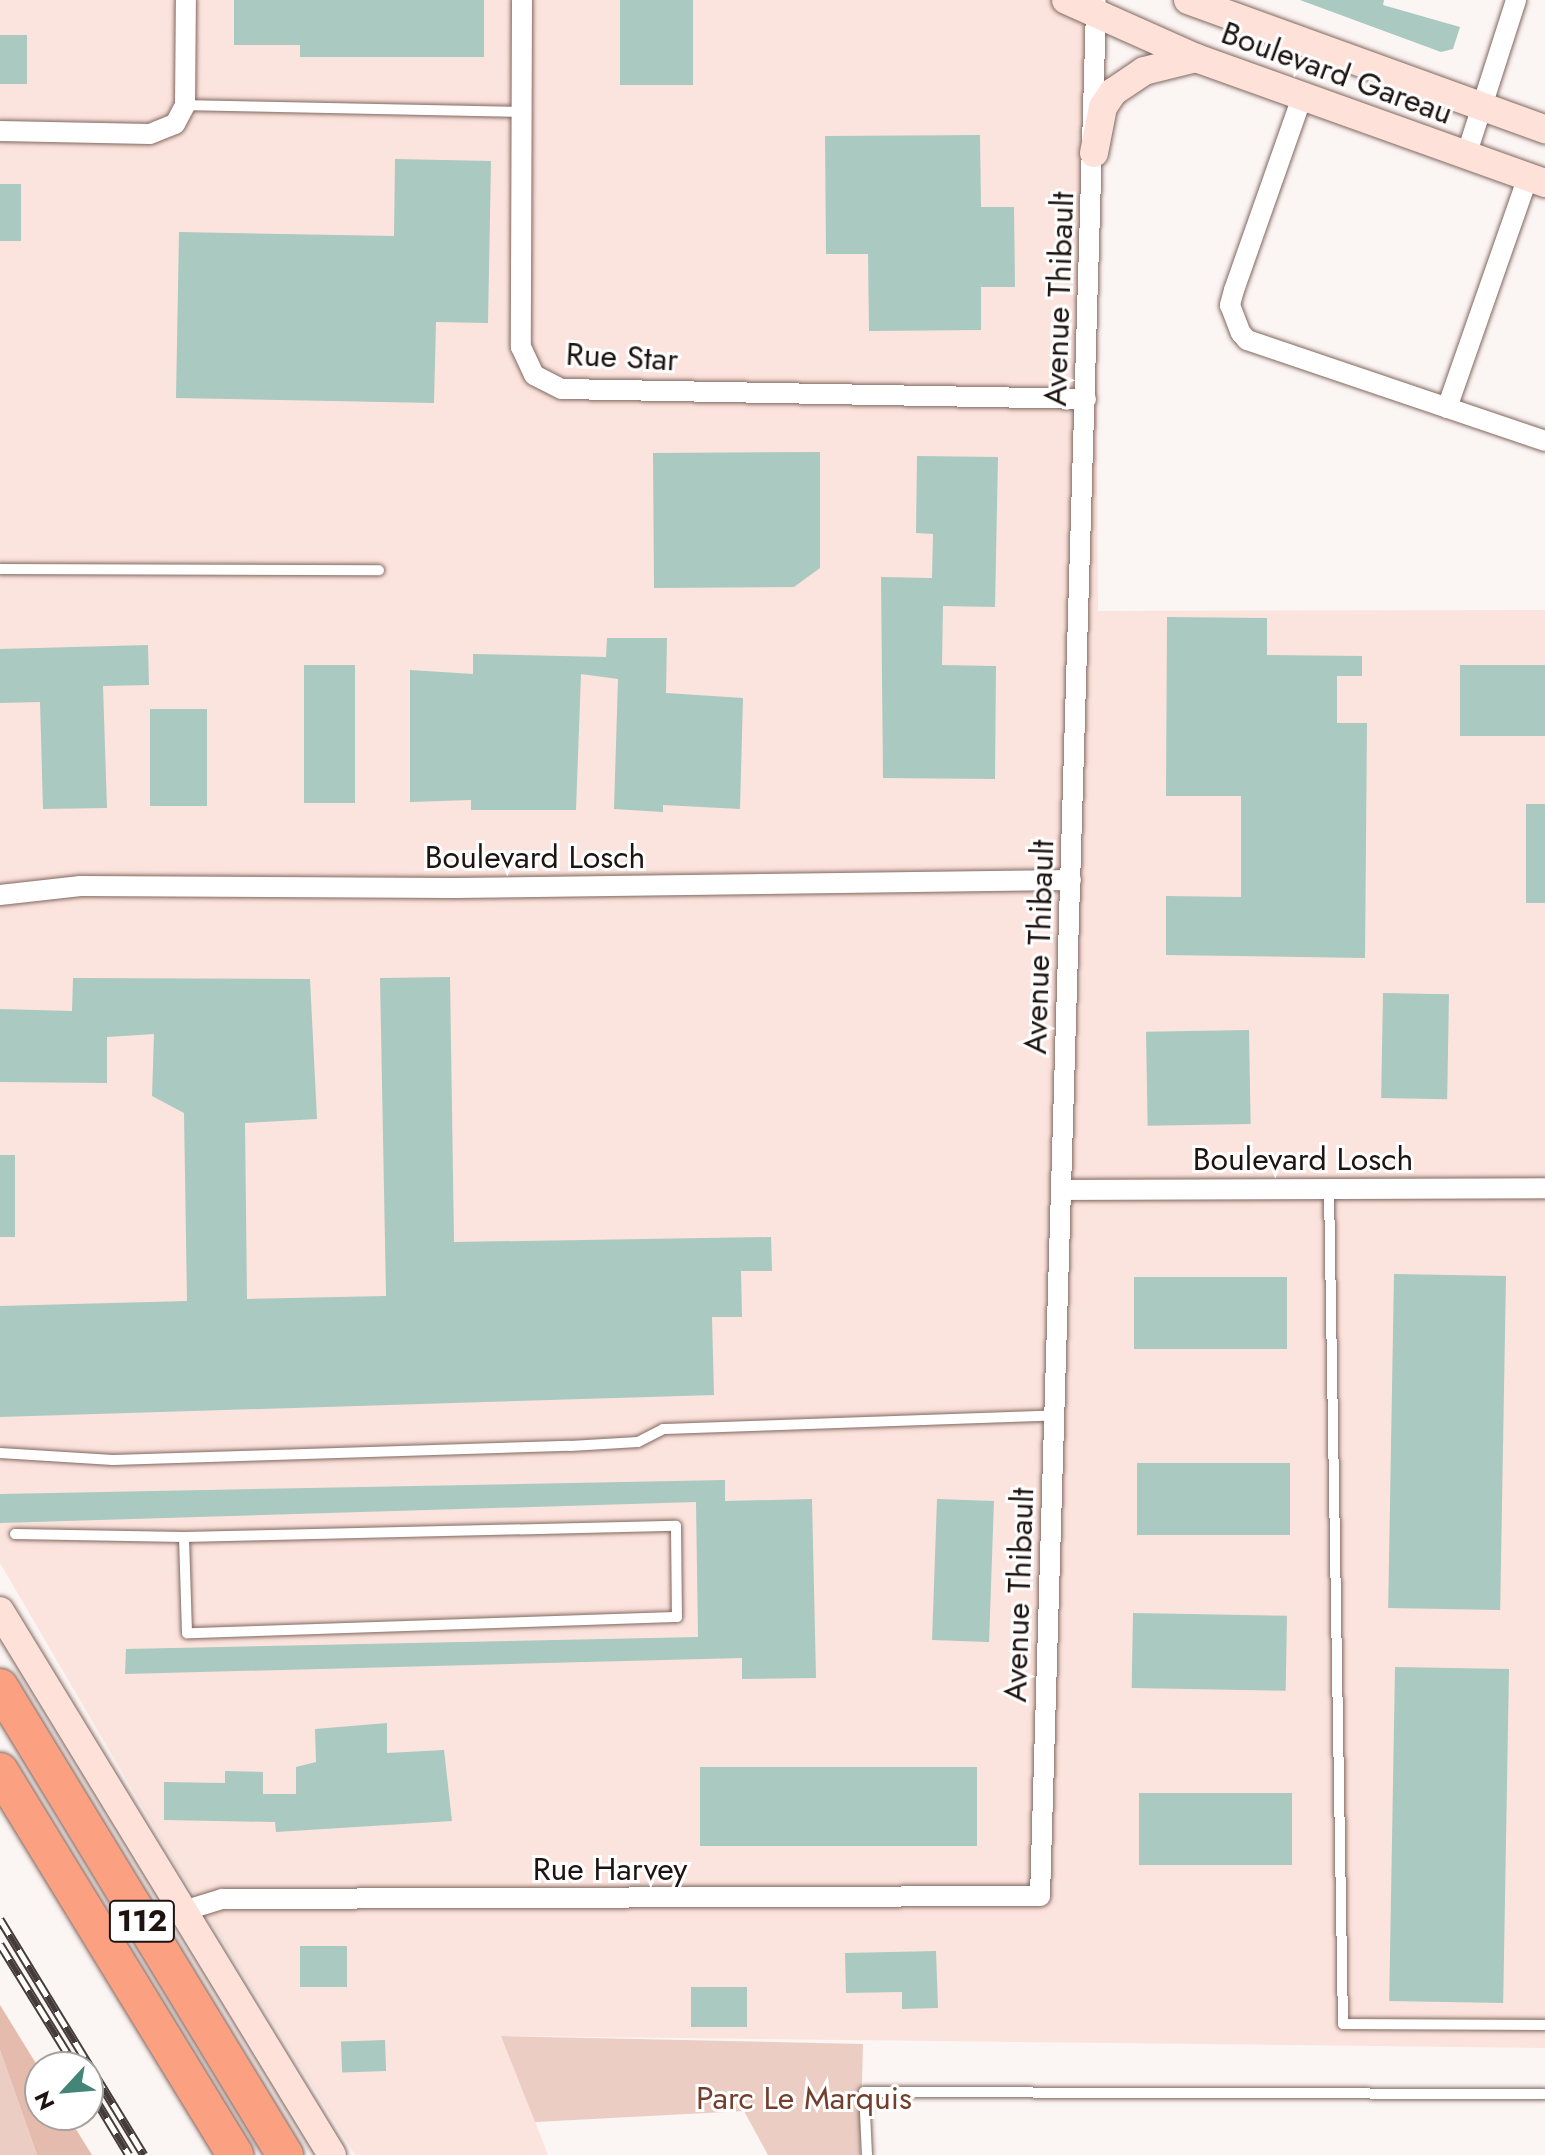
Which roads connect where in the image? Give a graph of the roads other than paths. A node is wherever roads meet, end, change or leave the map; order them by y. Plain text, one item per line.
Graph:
1 (186, 0) edge
2 (522, 0) edge
3 (1066, 0) edge
4 (1188, 0) edge
5 (1516, 0) edge
6 (1096, 8) edge
7 (1196, 58) junction
8 (1302, 97) junction
9 (185, 105) junction
10 (1482, 109) junction
11 (520, 112) junction
12 (1545, 129) edge
13 (0, 131) edge
14 (1094, 153) junction
15 (1466, 156) junction
16 (1537, 180) edge
17 (1086, 399) junction
18 (1447, 408) junction
19 (1545, 441) edge
20 (0, 569) edge
21 (379, 570) dead end
22 (1071, 880) junction
23 (0, 895) edge
24 (1545, 1188) edge
25 (1329, 1189) junction
26 (1062, 1190) junction
27 (1055, 1415) junction
28 (0, 1453) edge
29 (15, 1534) dead end
30 (184, 1537) junction
31 (0, 1611) edge
32 (0, 1687) edge
33 (0, 1771) edge
34 (1040, 1896) joint
35 (183, 1911) junction
36 (1545, 2025) edge
37 (1545, 2094) edge
38 (235, 2155) edge
39 (285, 2155) edge
40 (332, 2155) edge
41 (867, 2155) edge

1 - 9 street
2 - 11 street, Rue Star
3 - 6 street, Boulevard Gareau
4 - 10 street, Boulevard Gareau
5 - 10 street
6 - 7 street, Boulevard Gareau
6 - 14 street, Avenue Thibault
7 - 8 street, Boulevard Gareau
7 - 14 street
8 - 15 street, Boulevard Gareau
8 - 18 street
9 - 11 lane
9 - 13 street
10 - 12 street, Boulevard Gareau
10 - 15 street
11 - 17 street, Rue Star
14 - 17 street, Avenue Thibault
15 - 16 street, Boulevard Gareau
16 - 18 street
17 - 22 street, Avenue Thibault
18 - 19 street
20 - 21 lane
22 - 23 street, Boulevard Losch
22 - 26 street, Avenue Thibault
24 - 25 street, Boulevard Losch
25 - 26 street, Boulevard Losch
25 - 36 lane
26 - 27 street, Avenue Thibault
27 - 28 lane
27 - 34 street, Avenue Thibault
29 - 30 lane
30 - 30 lane
31 - 35 street
32 - 39 highway, 112
33 - 38 highway, 112
34 - 35 street, Rue Harvey
35 - 40 street
37 - 41 lane

